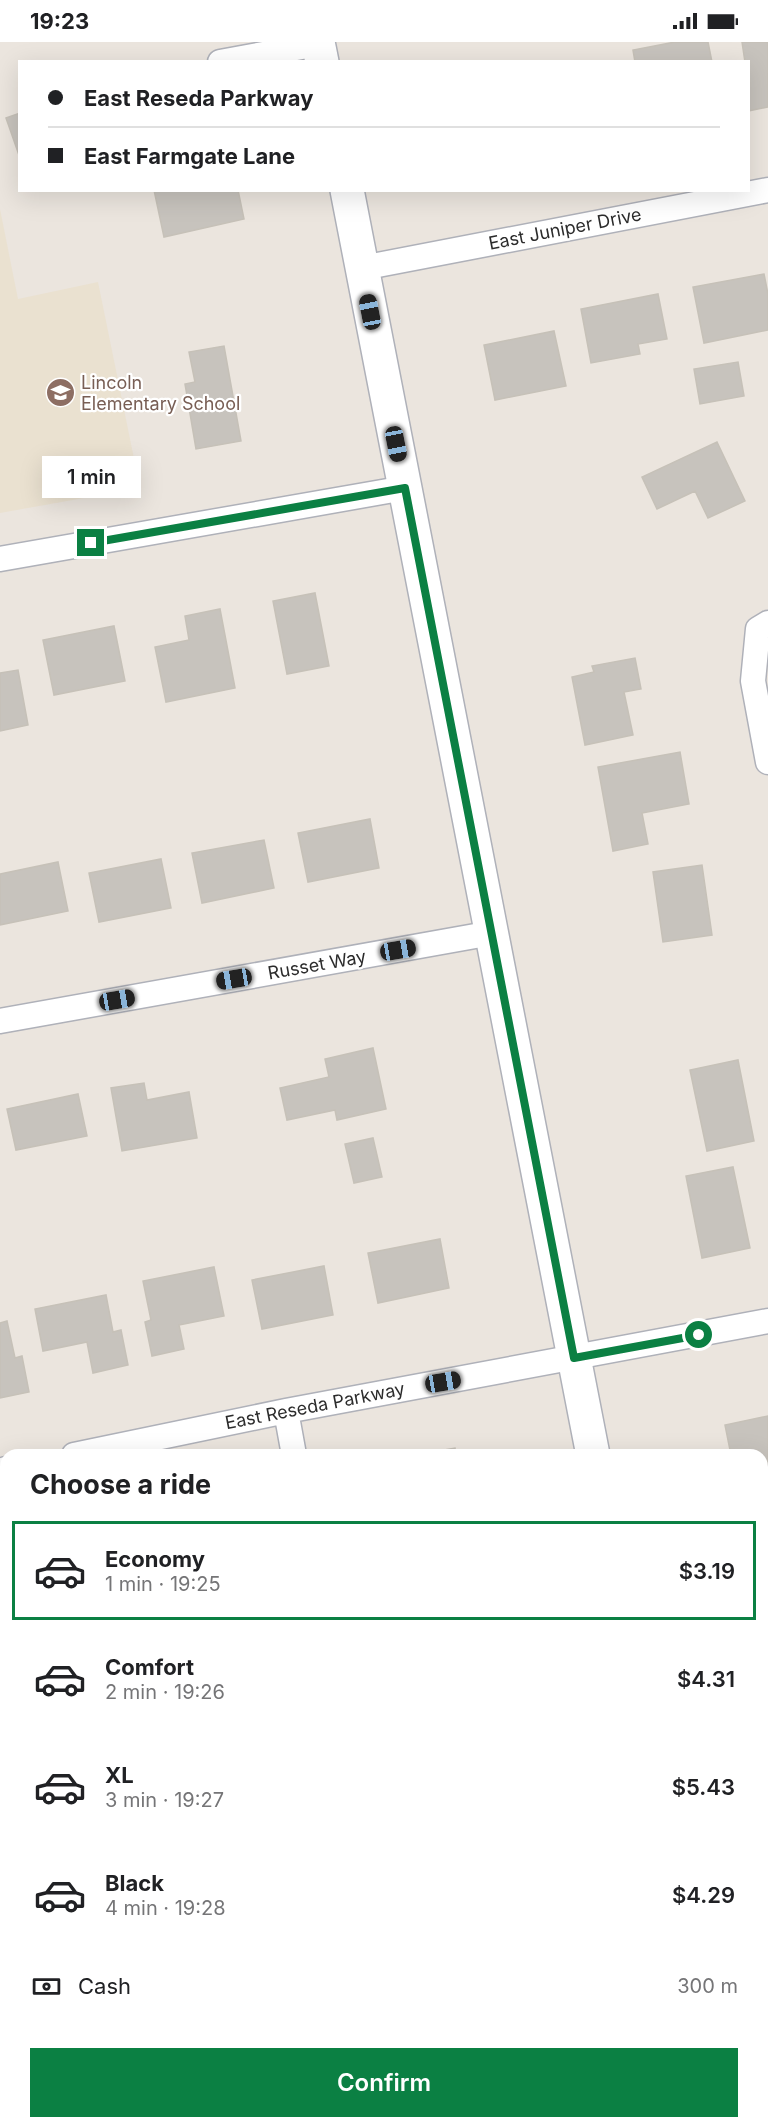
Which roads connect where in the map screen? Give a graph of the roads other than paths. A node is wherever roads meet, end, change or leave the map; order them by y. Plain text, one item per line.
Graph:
1 (319, 49) edge
2 (235, 60) edge
3 (768, 190) edge
4 (347, 192) edge
5 (362, 268) junction
6 (405, 488) junction
7 (0, 559) edge
8 (763, 626) edge
9 (768, 762) edge
10 (492, 933) junction
11 (0, 1021) edge
12 (768, 1321) edge
13 (574, 1358) junction
14 (285, 1411) junction
15 (103, 1449) edge
16 (293, 1449) edge
17 (592, 1449) edge

1 - 2 street
3 - 5 street, East Juniper Drive
4 - 5 main road
5 - 6 main road
6 - 7 street
6 - 10 main road
8 - 9 street
10 - 11 street, Russet Way
10 - 13 main road
12 - 13 street, East Reseda Parkway
13 - 14 street, East Reseda Parkway
13 - 17 main road
14 - 15 street, East Reseda Parkway
14 - 16 street

